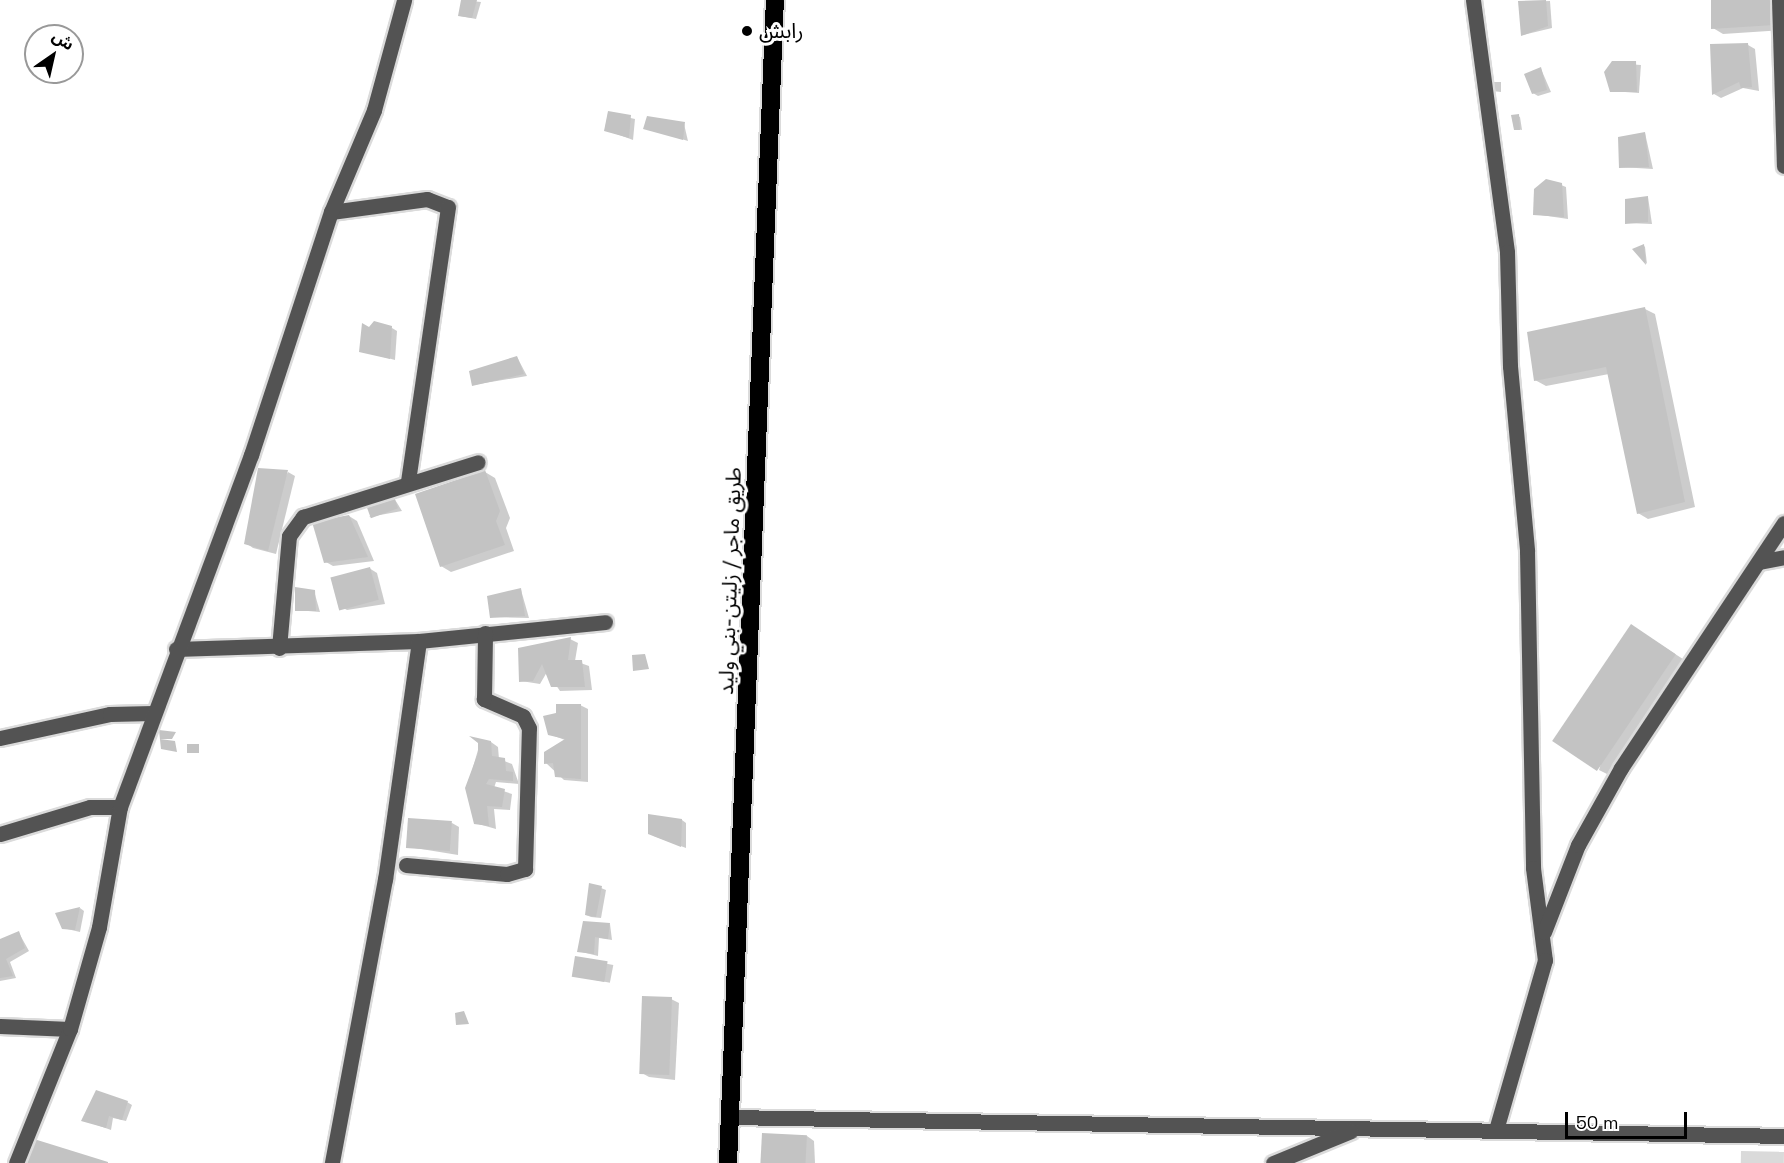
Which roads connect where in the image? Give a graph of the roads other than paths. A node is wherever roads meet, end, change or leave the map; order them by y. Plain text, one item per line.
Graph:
1 (404, 0) edge
2 (775, 0) edge
3 (1473, 0) edge
4 (1779, 0) edge
5 (1784, 166) edge
6 (332, 212) junction
7 (478, 462) dead end
8 (408, 481) junction
9 (1784, 523) edge
10 (1784, 557) edge
11 (1759, 562) junction
12 (605, 622) dead end
13 (485, 633) junction
14 (419, 641) junction
15 (279, 648) junction
16 (176, 649) junction
17 (153, 712) junction
18 (0, 738) edge
19 (120, 807) junction
20 (0, 834) edge
21 (406, 865) dead end
22 (1543, 934) junction
23 (0, 1026) edge
24 (70, 1029) junction
25 (730, 1117) junction
26 (1356, 1128) junction
27 (1496, 1130) junction
28 (1784, 1136) edge
29 (16, 1163) edge
30 (332, 1163) edge
31 (728, 1163) edge
32 (1273, 1163) edge

1 - 6 street
2 - 25 highway, طريق ماجر / زليتن-بني وليد
3 - 22 street
4 - 5 street
6 - 8 street
6 - 16 street
7 - 8 street
8 - 15 street
9 - 11 street
10 - 11 street
11 - 22 street
12 - 13 street
13 - 14 street
13 - 21 street
14 - 15 street
14 - 30 street
15 - 16 street
16 - 17 street
17 - 18 street
17 - 19 street
19 - 20 street
19 - 24 street
22 - 27 street
23 - 24 street
24 - 29 street
25 - 26 street
25 - 31 highway, طريق ماجر / زليتن-بني وليد
26 - 27 street
26 - 32 street
27 - 28 street

